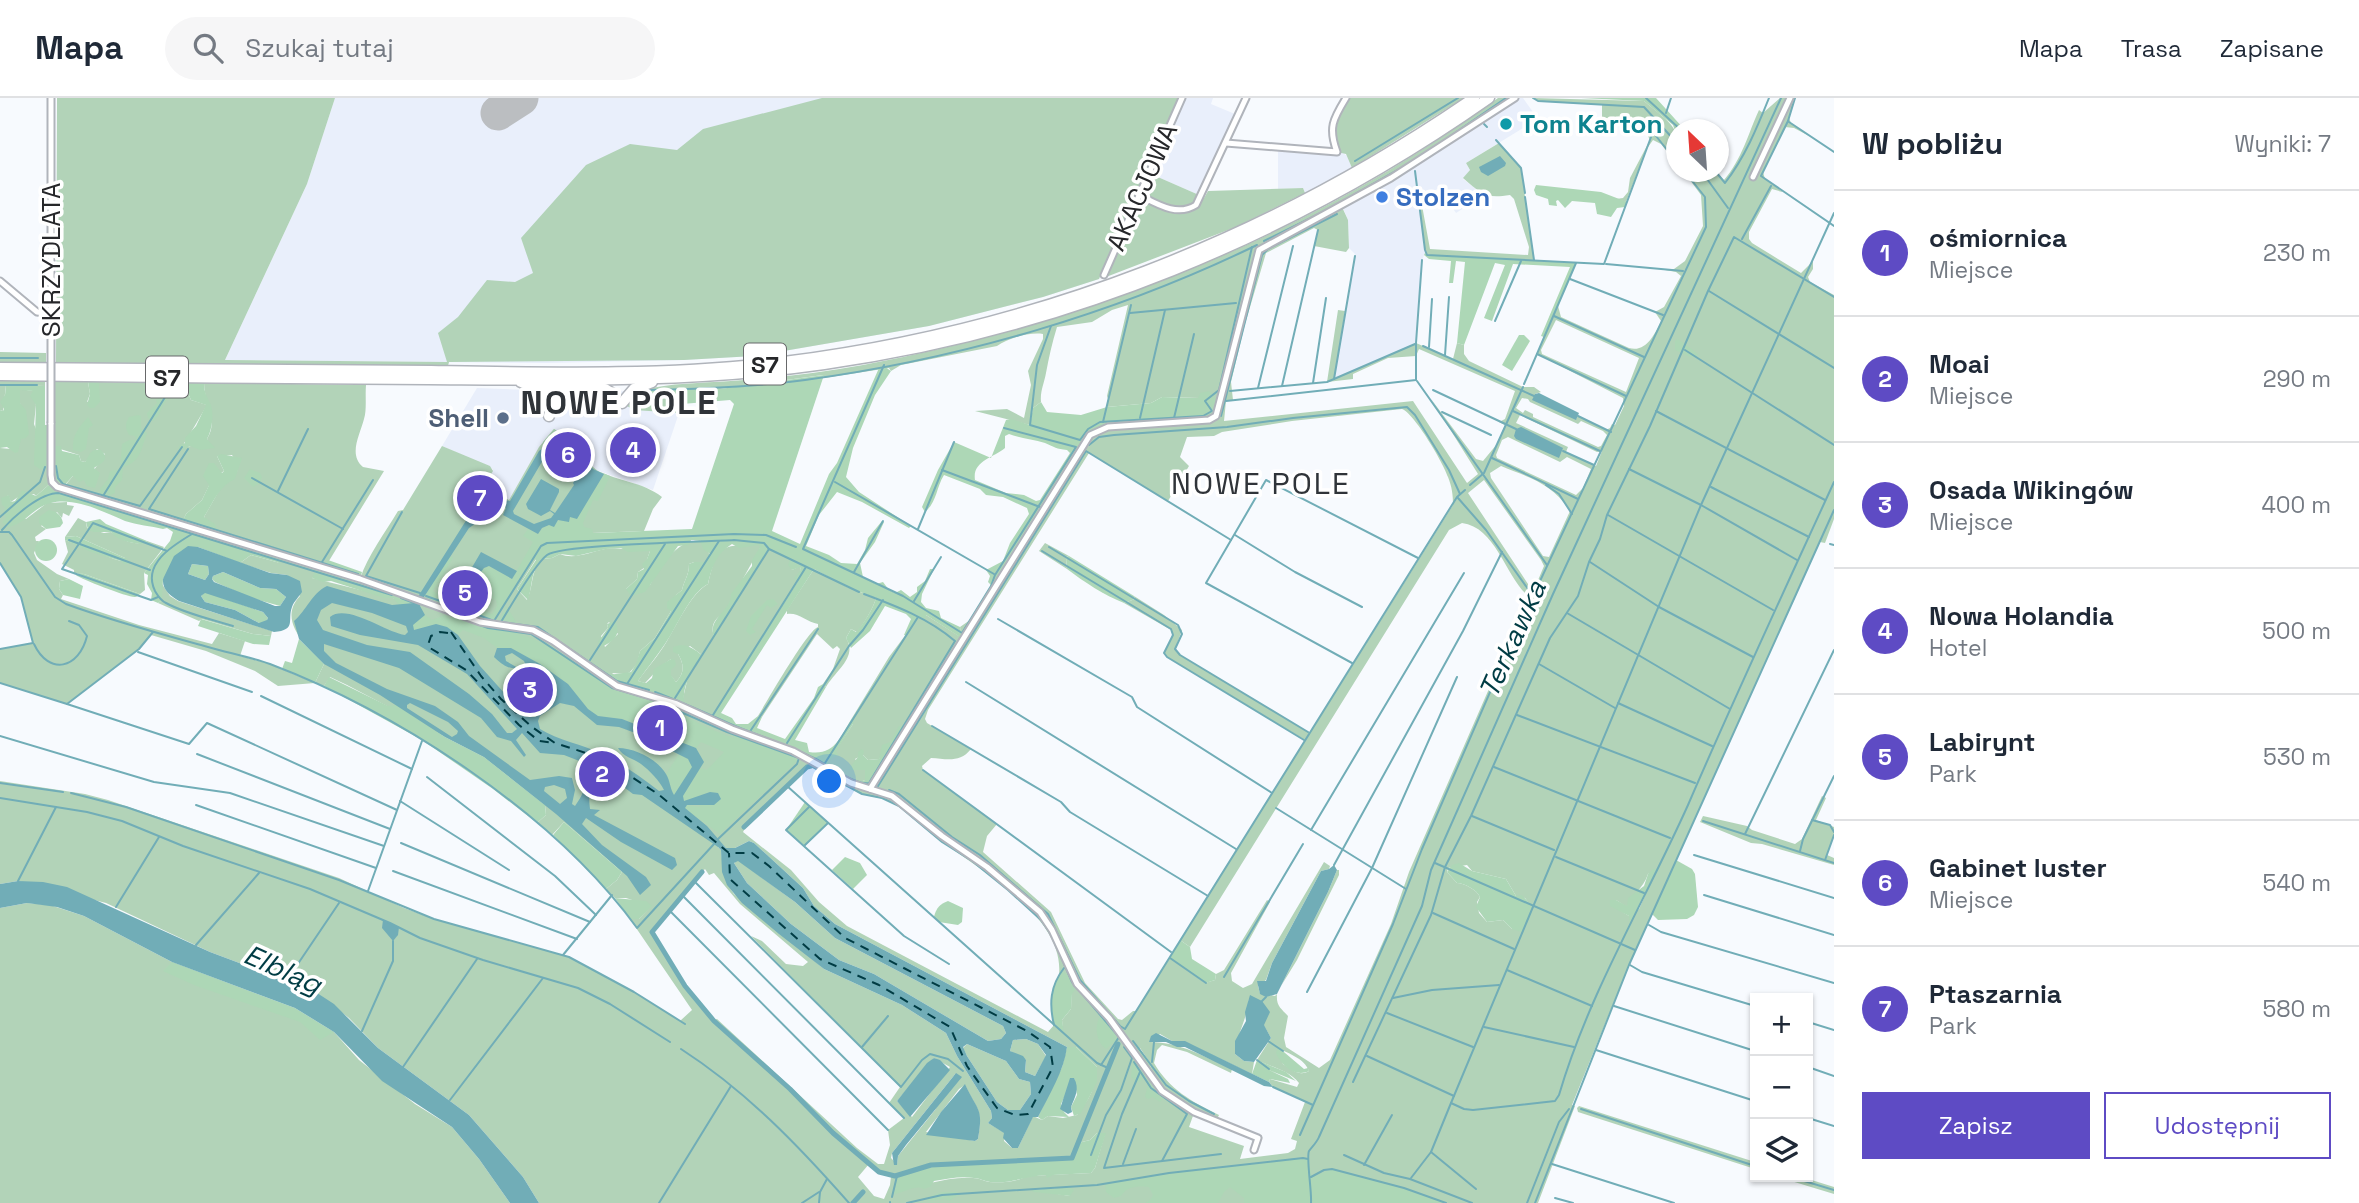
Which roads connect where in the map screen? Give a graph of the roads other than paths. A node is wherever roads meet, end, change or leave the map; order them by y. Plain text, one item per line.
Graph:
1 (51, 98) edge
2 (1182, 98) edge
3 (1246, 98) edge
4 (1346, 98) edge
5 (1474, 98) edge
6 (1489, 98) edge
7 (1515, 98) edge
8 (1790, 98) edge
9 (1226, 143) junction
10 (1754, 177) dead end
11 (1139, 195) junction
12 (1104, 275) dead end
13 (0, 281) edge
14 (51, 314) junction
15 (0, 368) edge
16 (0, 376) edge
17 (669, 379) junction
18 (510, 380) junction
19 (538, 389) junction
20 (606, 389) junction
21 (634, 389) junction
22 (575, 390) junction
23 (539, 409) dead end
24 (549, 416) dead end
25 (870, 789) junction
26 (1254, 1150) dead end

1 - 14 street, SKRZYDLATA
2 - 11 street, AKACJOWA
3 - 9 street
4 - 9 street
5 - 15 highway, S7
6 - 17 highway, S7
7 - 25 street
8 - 10 street
9 - 11 street
11 - 12 street, AKACJOWA
13 - 14 street
14 - 25 street, SKRZYDLATA, bridge
16 - 18 highway, S7
17 - 18 highway, S7
17 - 21 highway
18 - 19 highway
19 - 22 highway
19 - 23 highway
20 - 21 highway
20 - 21 highway
20 - 22 highway
22 - 24 highway
25 - 26 street

